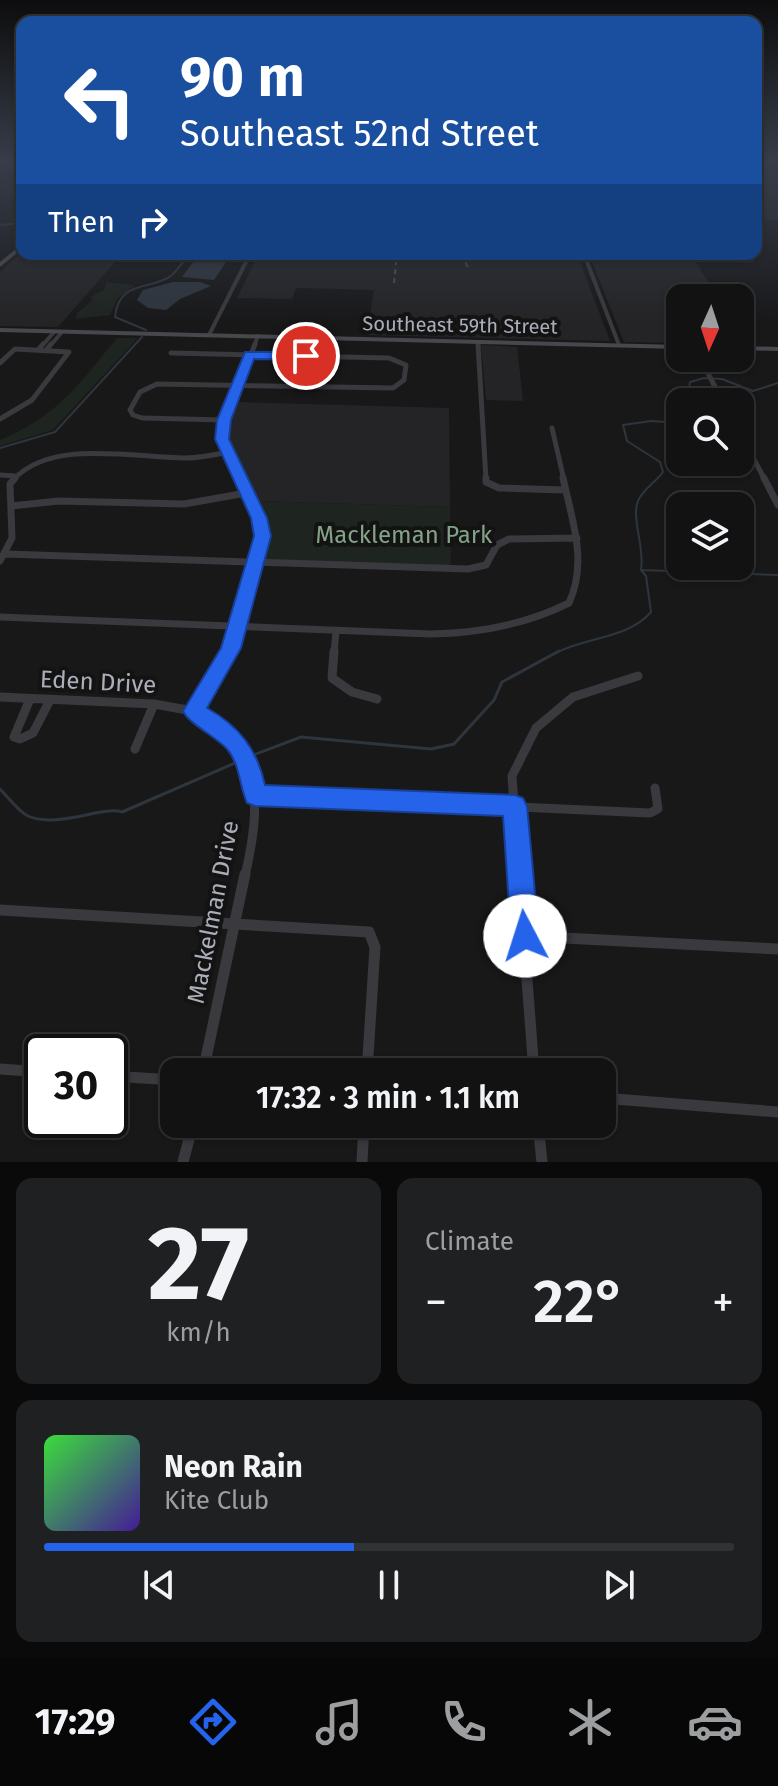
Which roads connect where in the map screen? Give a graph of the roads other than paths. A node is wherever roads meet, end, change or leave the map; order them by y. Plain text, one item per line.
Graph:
1 (16, 251) edge
2 (247, 260) edge
3 (586, 260) edge
4 (0, 265) edge
5 (0, 330) edge
6 (58, 332) junction
7 (209, 335) junction
8 (258, 336) junction
9 (478, 342) junction
10 (619, 345) junction
11 (666, 347) edge
12 (754, 348) edge
13 (778, 349) edge
14 (38, 350) junction
15 (46, 350) junction
16 (171, 353) dead end
17 (250, 355) junction
18 (0, 363) edge
19 (238, 385) junction
20 (0, 419) edge
21 (224, 420) junction
22 (552, 428) dead end
23 (228, 452) junction
24 (754, 459) edge
25 (0, 475) edge
26 (15, 476) junction
27 (767, 483) junction
28 (778, 483) edge
29 (564, 490) junction
30 (246, 493) junction
31 (778, 505) edge
32 (11, 506) junction
33 (577, 538) junction
34 (5, 554) junction
35 (0, 561) edge
36 (255, 562) junction
37 (0, 617) edge
38 (238, 626) junction
39 (336, 631) junction
40 (638, 676) dead end
41 (0, 697) edge
42 (30, 699) junction
43 (377, 699) dead end
44 (50, 700) junction
45 (154, 704) junction
46 (193, 711) junction
47 (135, 749) dead end
48 (655, 788) dead end
49 (255, 795) junction
50 (515, 806) junction
51 (0, 910) edge
52 (234, 923) junction
53 (525, 936) junction
54 (778, 949) edge
55 (206, 1058) edge
56 (368, 1058) edge
57 (533, 1058) edge
58 (0, 1069) edge
59 (24, 1071) edge
60 (128, 1077) edge
61 (160, 1079) edge
62 (616, 1099) edge
63 (778, 1112) edge
64 (189, 1138) edge
65 (363, 1138) edge
66 (539, 1138) edge
67 (183, 1162) edge
68 (362, 1162) edge
69 (542, 1162) edge

1 - 4 main road
2 - 7 street
3 - 10 street
5 - 6 main road, Southeast 59th Street
6 - 7 main road, Southeast 59th Street
6 - 14 street
6 - 15 street
7 - 8 main road, Southeast 59th Street
8 - 9 main road, Southeast 59th Street
8 - 17 street
9 - 10 main road, Southeast 59th Street
9 - 29 street
10 - 11 main road, Southeast 59th Street
12 - 13 main road
14 - 15 street
14 - 18 street
15 - 20 street
16 - 17 street
17 - 19 street
17 - 19 street
19 - 21 street
19 - 21 street
21 - 23 street
22 - 29 street
23 - 26 street
23 - 30 street
24 - 27 street
25 - 26 street
26 - 32 street
27 - 28 street
27 - 31 street
29 - 33 street
30 - 32 street
30 - 36 street
32 - 34 street
33 - 36 street
33 - 39 street
34 - 35 street
34 - 36 street
36 - 38 street
37 - 38 street
38 - 39 street
38 - 46 street
39 - 43 street
40 - 50 street
41 - 42 street, Eden Drive
42 - 44 street, Eden Drive
42 - 44 street
44 - 45 street, Eden Drive
45 - 46 street, Eden Drive
45 - 47 street
46 - 49 street, Mackelman Drive
48 - 50 street
49 - 50 street
49 - 52 street, Mackelman Drive
50 - 53 street
51 - 52 street
52 - 55 street, Mackelman Drive
52 - 56 street
53 - 54 street
53 - 57 street
58 - 59 street
60 - 61 street
62 - 63 street
64 - 67 street
65 - 68 street
66 - 69 street

